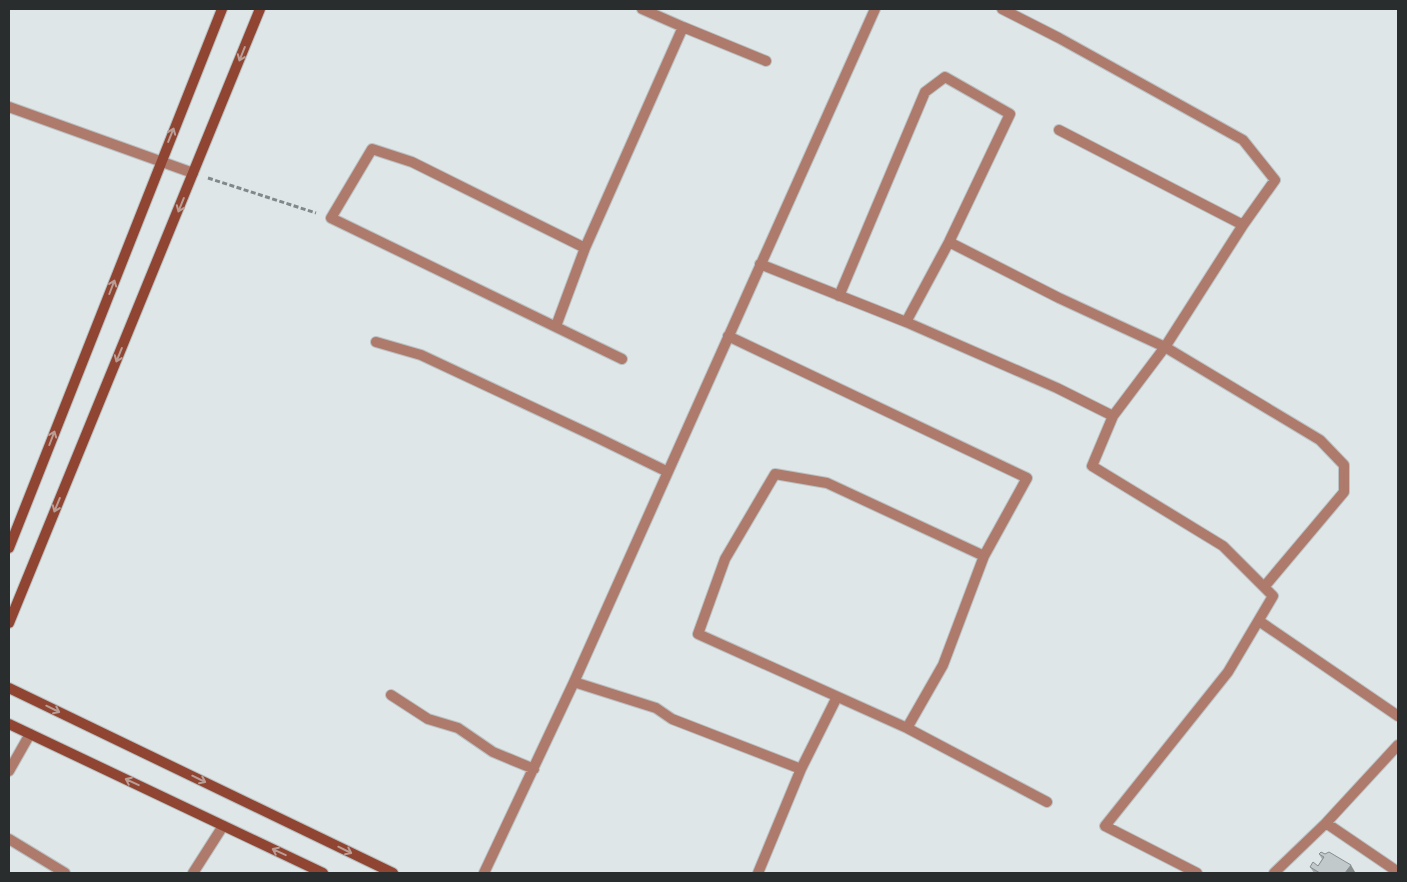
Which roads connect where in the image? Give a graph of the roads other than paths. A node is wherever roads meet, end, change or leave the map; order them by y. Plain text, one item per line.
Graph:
1 (222, 9) edge
2 (260, 9) edge
3 (642, 9) edge
4 (874, 9) edge
5 (1002, 9) edge
6 (683, 27) junction
7 (766, 61) dead end
8 (9, 107) edge
9 (1059, 130) dead end
10 (161, 162) junction
11 (193, 173) junction
12 (1244, 225) junction
13 (949, 242) junction
14 (585, 248) junction
15 (760, 264) junction
16 (839, 296) junction
17 (906, 322) junction
18 (556, 326) junction
19 (728, 336) junction
20 (376, 342) dead end
21 (1165, 347) junction
22 (622, 359) dead end
23 (1113, 416) junction
24 (668, 472) junction
25 (9, 548) edge
26 (984, 556) junction
27 (1264, 587) junction
28 (1259, 621) junction
29 (9, 623) edge
30 (574, 682) junction
31 (9, 688) edge
32 (391, 695) dead end
33 (836, 697) junction
34 (1398, 716) edge
35 (9, 724) edge
36 (908, 728) junction
37 (30, 734) junction
38 (1398, 745) edge
39 (534, 768) junction
40 (801, 769) junction
41 (9, 771) edge
42 (1047, 802) dead end
43 (1326, 823) junction
44 (223, 826) junction
45 (9, 840) edge
46 (309, 870) edge
47 (1395, 871) edge
48 (65, 873) edge
49 (194, 873) edge
50 (323, 873) edge
51 (393, 873) edge
52 (484, 873) edge
53 (758, 873) edge
54 (1197, 873) edge
55 (1274, 873) edge

10 -> 1 street
2 -> 11 street
3 - 6 street
4 - 15 street
5 - 12 street
6 - 7 street
6 - 14 street
8 - 10 street
9 - 12 street
10 - 11 street
25 -> 10 street
11 -> 29 street
12 - 21 street
13 - 16 street
13 - 17 street
13 - 21 street
14 - 18 street
14 - 18 street
15 - 16 street
15 - 19 street
16 - 17 street
17 - 23 street
18 - 22 street
19 - 24 street
19 - 26 street
20 - 24 street
21 - 23 street
21 - 27 street
23 - 27 street
24 - 30 street
26 - 33 street
26 - 36 street
27 - 28 street
28 - 34 street
28 - 54 street
30 - 39 street
30 - 40 street
31 -> 51 street
32 - 39 street
33 - 36 street
33 - 40 street
35 - 37 street
36 - 42 street
37 - 41 street
44 -> 37 street
38 - 43 street
39 - 52 street
40 - 53 street
43 - 47 street
43 - 55 street
46 -> 44 street
44 - 49 street
45 - 48 street
46 - 50 street

